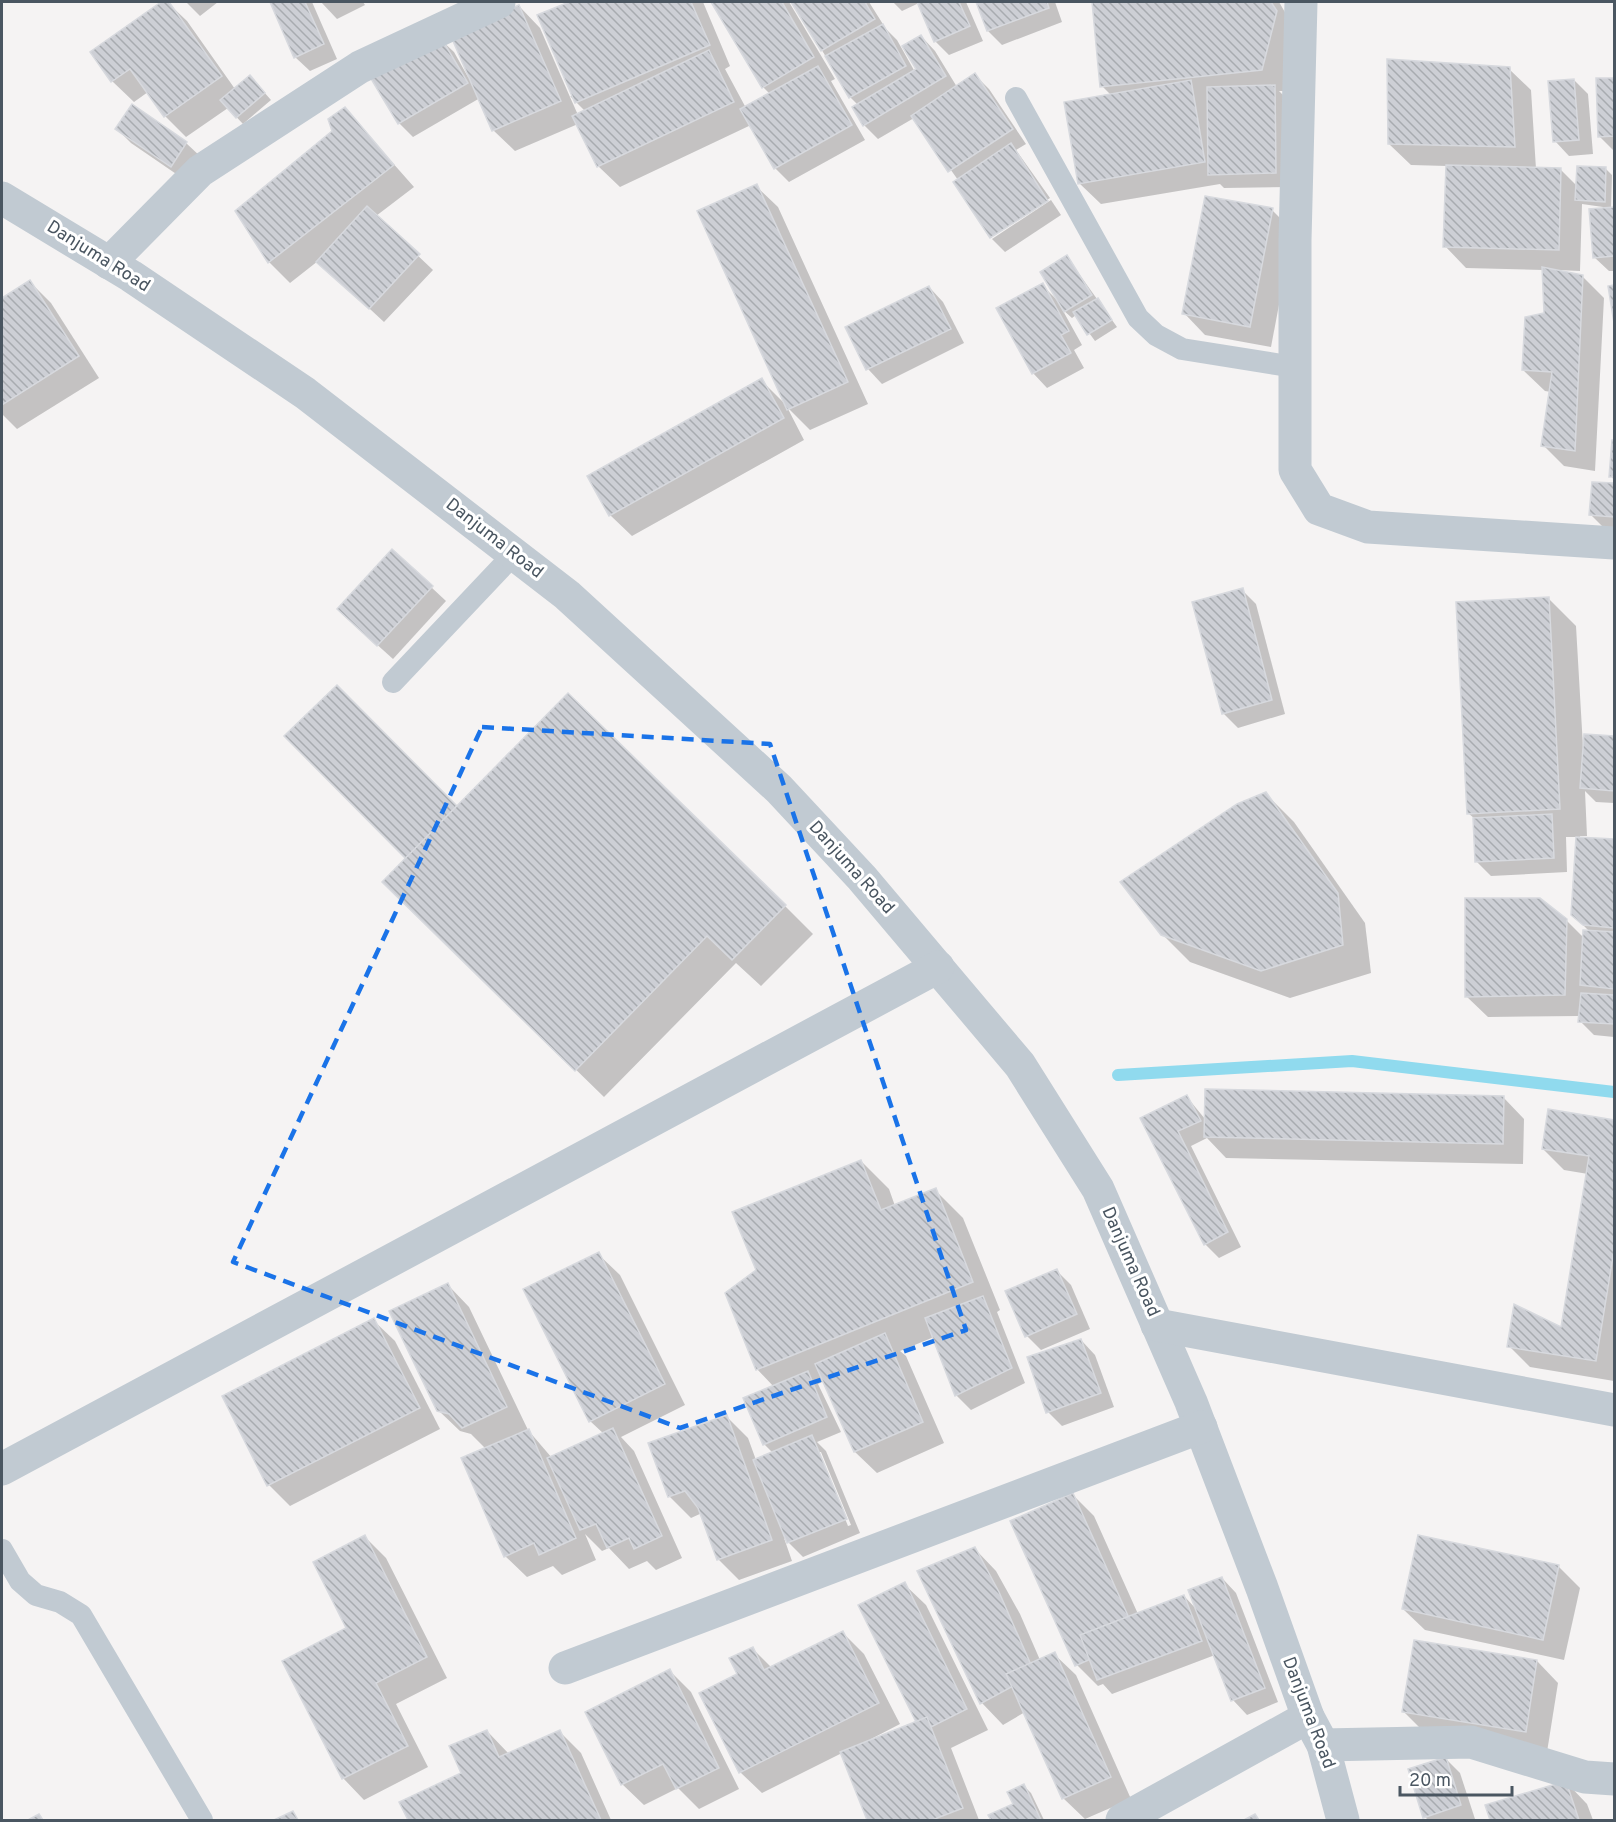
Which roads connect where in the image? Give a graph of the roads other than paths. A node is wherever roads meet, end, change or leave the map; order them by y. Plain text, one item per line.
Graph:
1 (499, 2) edge
2 (1301, 2) edge
3 (1016, 98) dead end
4 (2, 198) edge
5 (109, 263) junction
6 (1295, 367) junction
7 (1614, 543) edge
8 (514, 554) junction
9 (393, 682) dead end
10 (938, 967) junction
11 (1157, 1325) junction
12 (1614, 1410) edge
13 (1201, 1428) junction
14 (2, 1469) edge
15 (2, 1550) edge
16 (565, 1668) dead end
17 (1308, 1717) junction
18 (1323, 1745) junction
19 (1614, 1779) edge
20 (202, 1821) edge
21 (1122, 1821) edge
22 (1344, 1821) edge

1 - 5 street
2 - 6 street
3 - 6 lane
4 - 5 street, Danjuma Road
5 - 8 street, Danjuma Road
6 - 7 street
8 - 9 lane
8 - 10 street, Danjuma Road
10 - 11 street, Danjuma Road
10 - 14 street
11 - 12 street
11 - 13 street, Danjuma Road
13 - 16 street
13 - 17 street, Danjuma Road
15 - 20 lane
17 - 18 street, Danjuma Road
17 - 21 street
18 - 19 street
18 - 22 street, Danjuma Road

